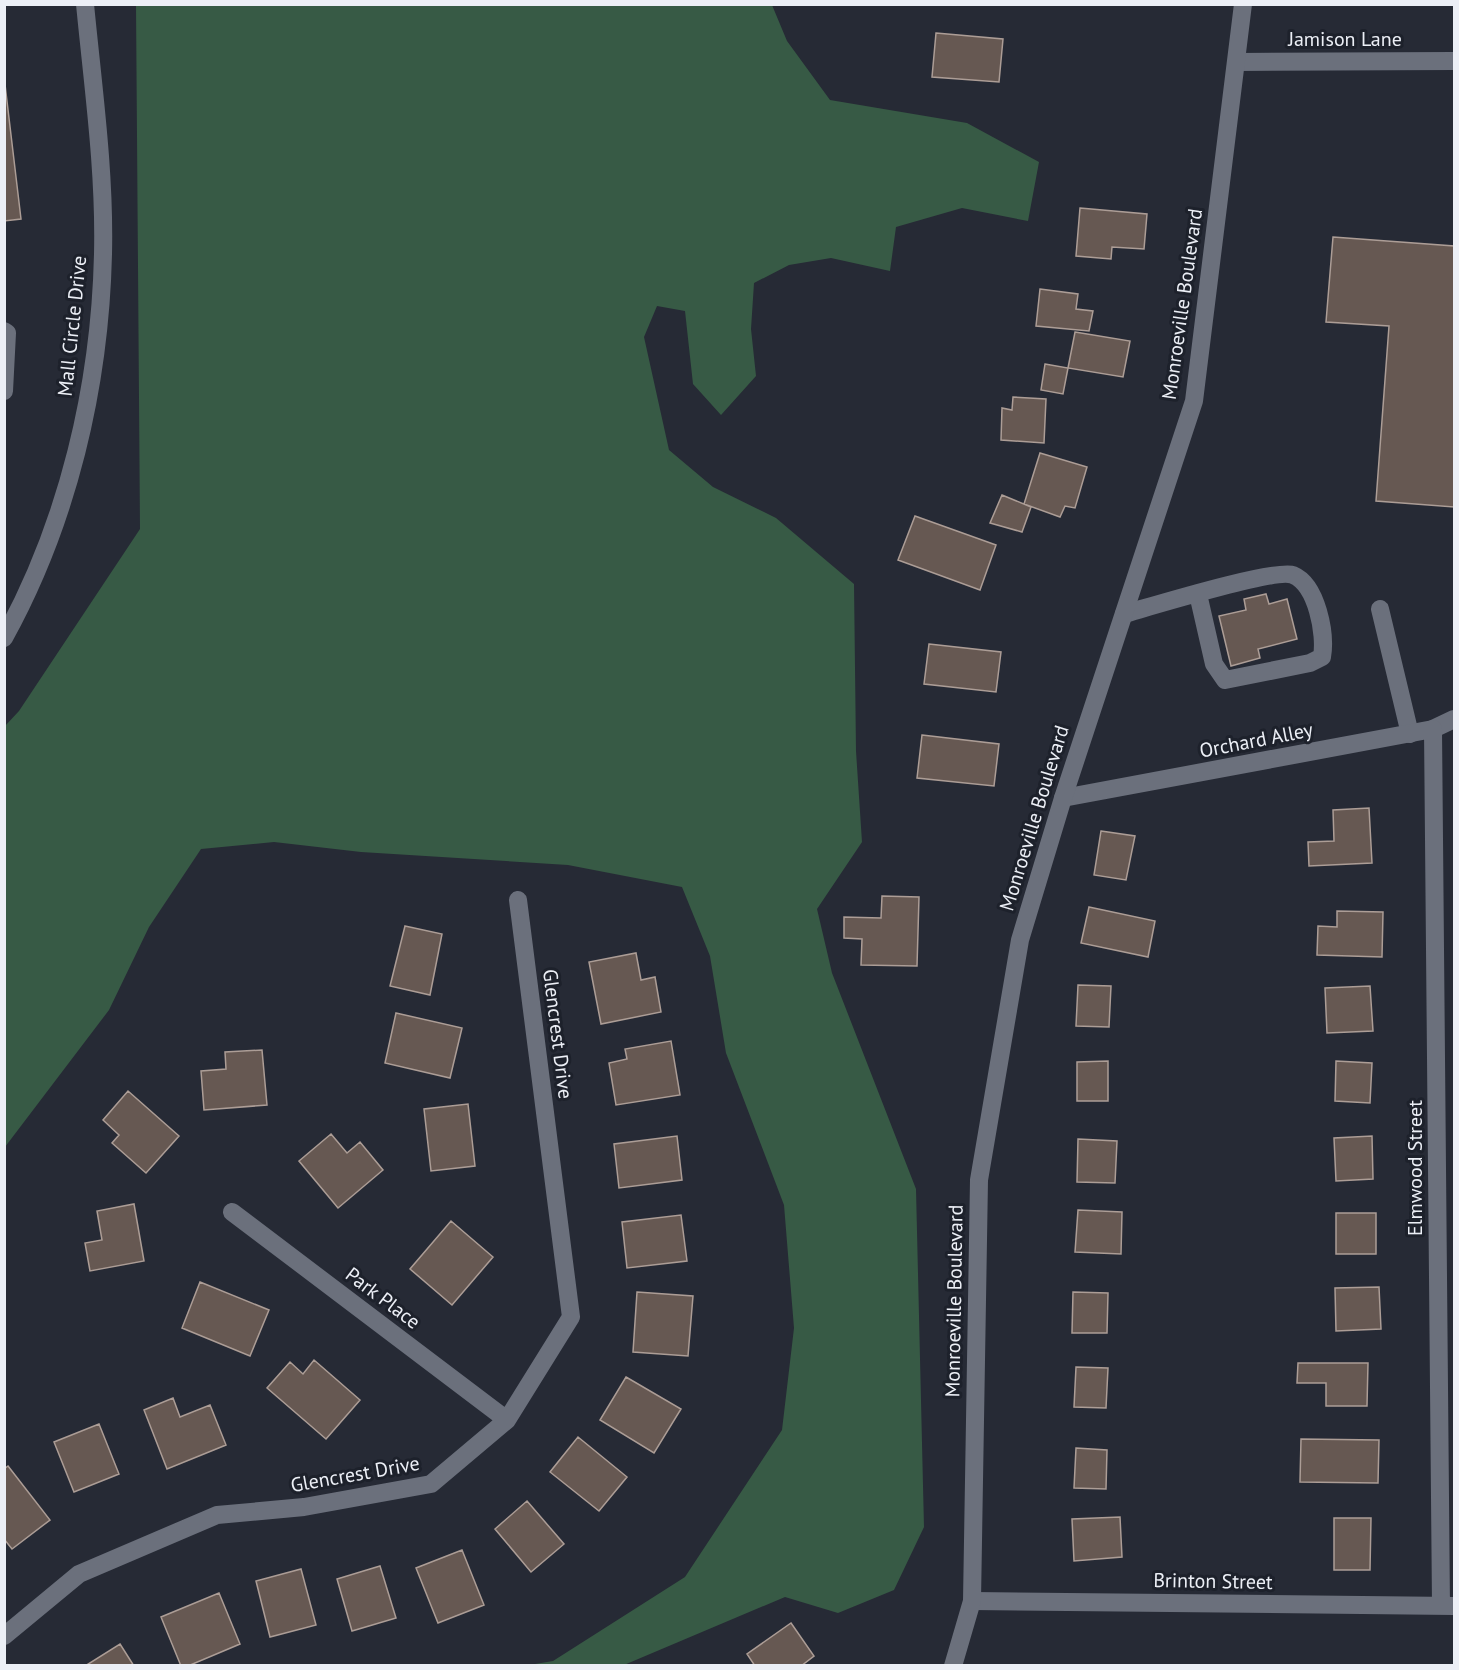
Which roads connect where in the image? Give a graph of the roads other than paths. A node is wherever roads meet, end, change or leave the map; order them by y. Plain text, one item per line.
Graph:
1 (85, 4) edge
2 (1243, 4) edge
3 (1455, 61) edge
4 (1237, 62) junction
5 (4, 330) edge
6 (4, 391) edge
7 (1198, 594) junction
8 (1380, 609) dead end
9 (1124, 614) junction
10 (4, 638) edge
11 (1455, 719) edge
12 (1433, 729) junction
13 (1410, 734) junction
14 (1063, 798) junction
15 (518, 900) dead end
16 (232, 1212) dead end
17 (507, 1420) junction
18 (972, 1601) junction
19 (1448, 1606) edge
20 (4, 1636) edge
21 (955, 1664) edge

1 - 10 street, Mall Circle Drive
2 - 4 street, Monroeville Boulevard
3 - 4 street, Jamison Lane
4 - 9 street, Monroeville Boulevard
5 - 6 street
7 - 7 street
7 - 9 street
8 - 13 street
9 - 14 street, Monroeville Boulevard
11 - 12 street, Orchard Alley
12 - 13 street, Orchard Alley
12 - 19 street, Elmwood Street
13 - 14 street, Orchard Alley
14 - 18 street, Monroeville Boulevard
15 - 17 street, Glencrest Drive
16 - 17 street, Park Place
17 - 20 street, Glencrest Drive
18 - 19 street, Brinton Street
18 - 21 street, Monroeville Boulevard

